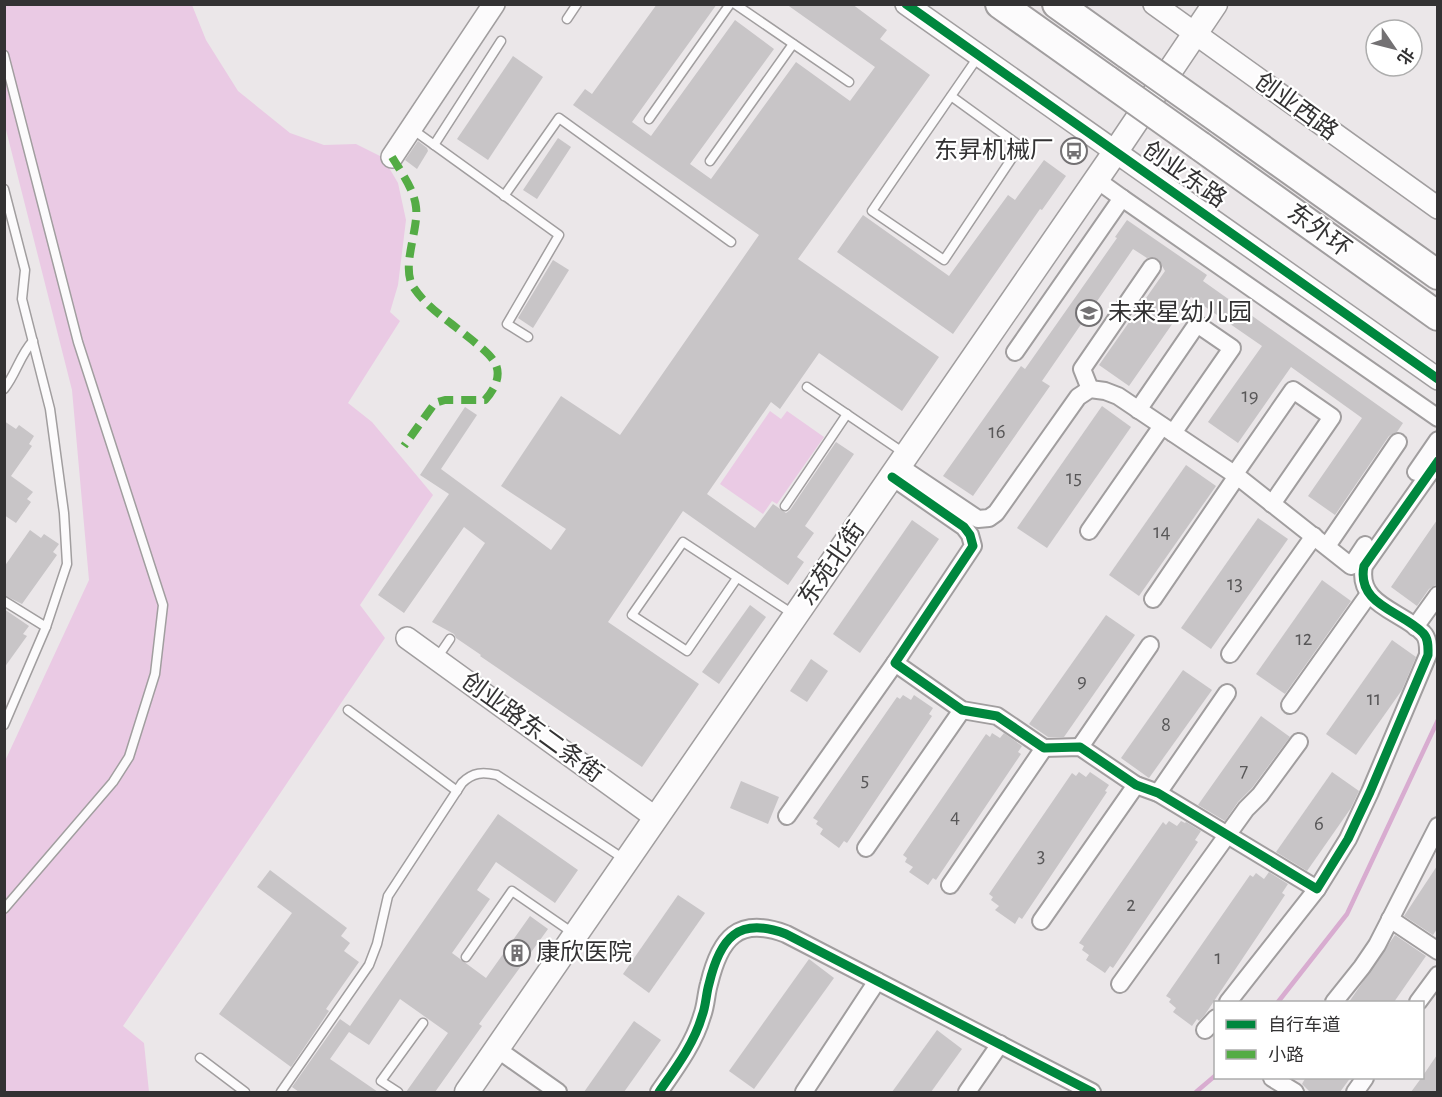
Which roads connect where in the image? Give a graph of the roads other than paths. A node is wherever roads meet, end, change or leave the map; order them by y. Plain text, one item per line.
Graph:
1 (494, 4) edge
2 (577, 4) edge
3 (733, 4) edge
4 (906, 4) edge
5 (1000, 4) edge
6 (1057, 4) edge
7 (1154, 4) edge
8 (1215, 4) edge
9 (567, 19) dead end
10 (1195, 34) junction
11 (501, 41) dead end
12 (793, 44) junction
13 (4, 55) edge
14 (979, 56) junction
15 (849, 82) dead end
16 (951, 96) junction
17 (649, 119) dead end
18 (411, 129) junction
19 (434, 145) junction
20 (1116, 151) junction
21 (392, 157) dead end
22 (710, 161) dead end
23 (1097, 180) junction
24 (4, 189) edge
25 (504, 196) junction
26 (1122, 198) junction
27 (1437, 208) edge
28 (13, 221) junction
29 (4, 229) edge
30 (731, 242) dead end
31 (1152, 267) dead end
32 (1437, 276) edge
33 (1437, 316) edge
34 (528, 337) dead end
35 (33, 341) junction
36 (1015, 352) dead end
37 (1437, 380) edge
38 (807, 387) dead end
39 (4, 389) edge
40 (1090, 389) junction
41 (1138, 410) junction
42 (847, 414) junction
43 (1437, 418) edge
44 (1167, 429) junction
45 (1437, 441) edge
46 (1398, 442) dead end
47 (1437, 461) edge
48 (899, 466) junction
49 (1236, 476) junction
50 (1272, 504) junction
51 (785, 506) dead end
52 (996, 513) junction
53 (1089, 531) dead end
54 (1320, 541) junction
55 (973, 546) junction
56 (1357, 570) junction
57 (737, 578) junction
58 (1369, 594) junction
59 (1437, 595) edge
60 (1153, 599) dead end
61 (4, 601) edge
62 (795, 616) junction
63 (46, 627) junction
64 (1415, 627) junction
65 (407, 638) dead end
66 (450, 639) dead end
67 (1150, 645) dead end
68 (1230, 654) dead end
69 (436, 659) junction
70 (895, 663) junction
71 (1227, 693) dead end
72 (1290, 705) dead end
73 (348, 710) dead end
74 (962, 710) junction
75 (4, 725) edge
76 (1299, 742) dead end
77 (1080, 747) junction
78 (1044, 748) junction
79 (1136, 785) junction
80 (457, 791) junction
81 (1158, 793) junction
82 (787, 816) dead end
83 (656, 818) junction
84 (1437, 826) edge
85 (1227, 835) junction
86 (866, 848) dead end
87 (627, 861) junction
88 (950, 885) dead end
89 (1317, 889) junction
90 (4, 909) edge
91 (1390, 919) junction
92 (1041, 921) dead end
93 (575, 935) junction
94 (1437, 952) edge
95 (466, 957) dead end
96 (1437, 960) edge
97 (1437, 975) edge
98 (877, 981) junction
99 (1120, 984) dead end
100 (1228, 1001) edge
101 (1335, 1001) edge
102 (1419, 1001) edge
103 (423, 1023) dead end
104 (1000, 1044) junction
105 (497, 1049) junction
106 (200, 1058) dead end
107 (1275, 1079) edge
108 (1364, 1079) edge
109 (245, 1092) edge
110 (281, 1092) edge
111 (398, 1092) edge
112 (467, 1092) edge
113 (558, 1092) edge
114 (659, 1092) edge
115 (804, 1092) edge
116 (968, 1092) edge
117 (1092, 1092) edge
118 (1295, 1092) edge
119 (1354, 1092) edge

1 - 18 street
2 - 9 lane
3 - 12 lane
3 - 17 lane
4 - 14 street, 创业东路
5 - 33 highway, 东外环, bridge
6 - 32 highway, 东外环, bridge
7 - 10 street, 创业西路
8 - 10 main road, 东苑北街
10 - 20 main road, 东苑北街
10 - 27 street, 创业西路
11 - 19 lane
12 - 15 lane
12 - 22 lane
13 - 90 lane
14 - 16 lane
14 - 20 street, 创业东路
16 - 16 lane
18 - 19 lane
18 - 21 street
19 - 25 lane
20 - 23 main road, 东苑北街
20 - 37 street, 创业东路
23 - 26 street
23 - 48 main road, 东苑北街
24 - 28 lane
25 - 30 lane
25 - 34 lane
26 - 36 street
26 - 43 street
28 - 29 lane
28 - 35 lane
31 - 40 street
35 - 39 lane
35 - 63 lane
38 - 42 lane
40 - 41 street
40 - 52 street
41 - 44 street
41 - 44 street
42 - 48 lane
42 - 51 lane
44 - 49 street
44 - 53 street
45 - 56 street
46 - 54 street
47 - 56 street
48 - 52 street
48 - 55 street
48 - 62 main road, 东苑北街
49 - 50 street
49 - 50 street
49 - 60 street
50 - 54 street
52 - 55 street
54 - 56 street
54 - 68 street
55 - 70 street
56 - 58 street
57 - 57 lane
57 - 62 lane
58 - 64 street
58 - 72 street
59 - 64 street
61 - 63 lane
62 - 83 main road, 东苑北街
63 - 75 lane
64 - 89 street
65 - 69 street, 创业路东二条街
66 - 69 lane
67 - 77 street
69 - 83 street, 创业路东二条街
70 - 74 street
70 - 82 street
71 - 81 street
73 - 80 lane
74 - 78 street
74 - 86 street
76 - 85 street
77 - 78 street
77 - 79 street
78 - 88 street
79 - 81 street
79 - 92 street
80 - 87 lane
80 - 110 lane
81 - 85 street
83 - 87 main road, 东苑北街
84 - 91 street
85 - 89 street
85 - 99 street
87 - 93 main road, 东苑北街
89 - 100 street
91 - 94 street
91 - 101 street
93 - 95 lane
93 - 105 main road, 东苑北街
94 - 96 street
97 - 102 street
98 - 104 street
98 - 114 street
98 - 115 street
103 - 111 lane
104 - 116 street
104 - 117 street
105 - 112 main road, 东苑北街
105 - 113 street
106 - 109 lane
107 - 118 street
108 - 119 street

